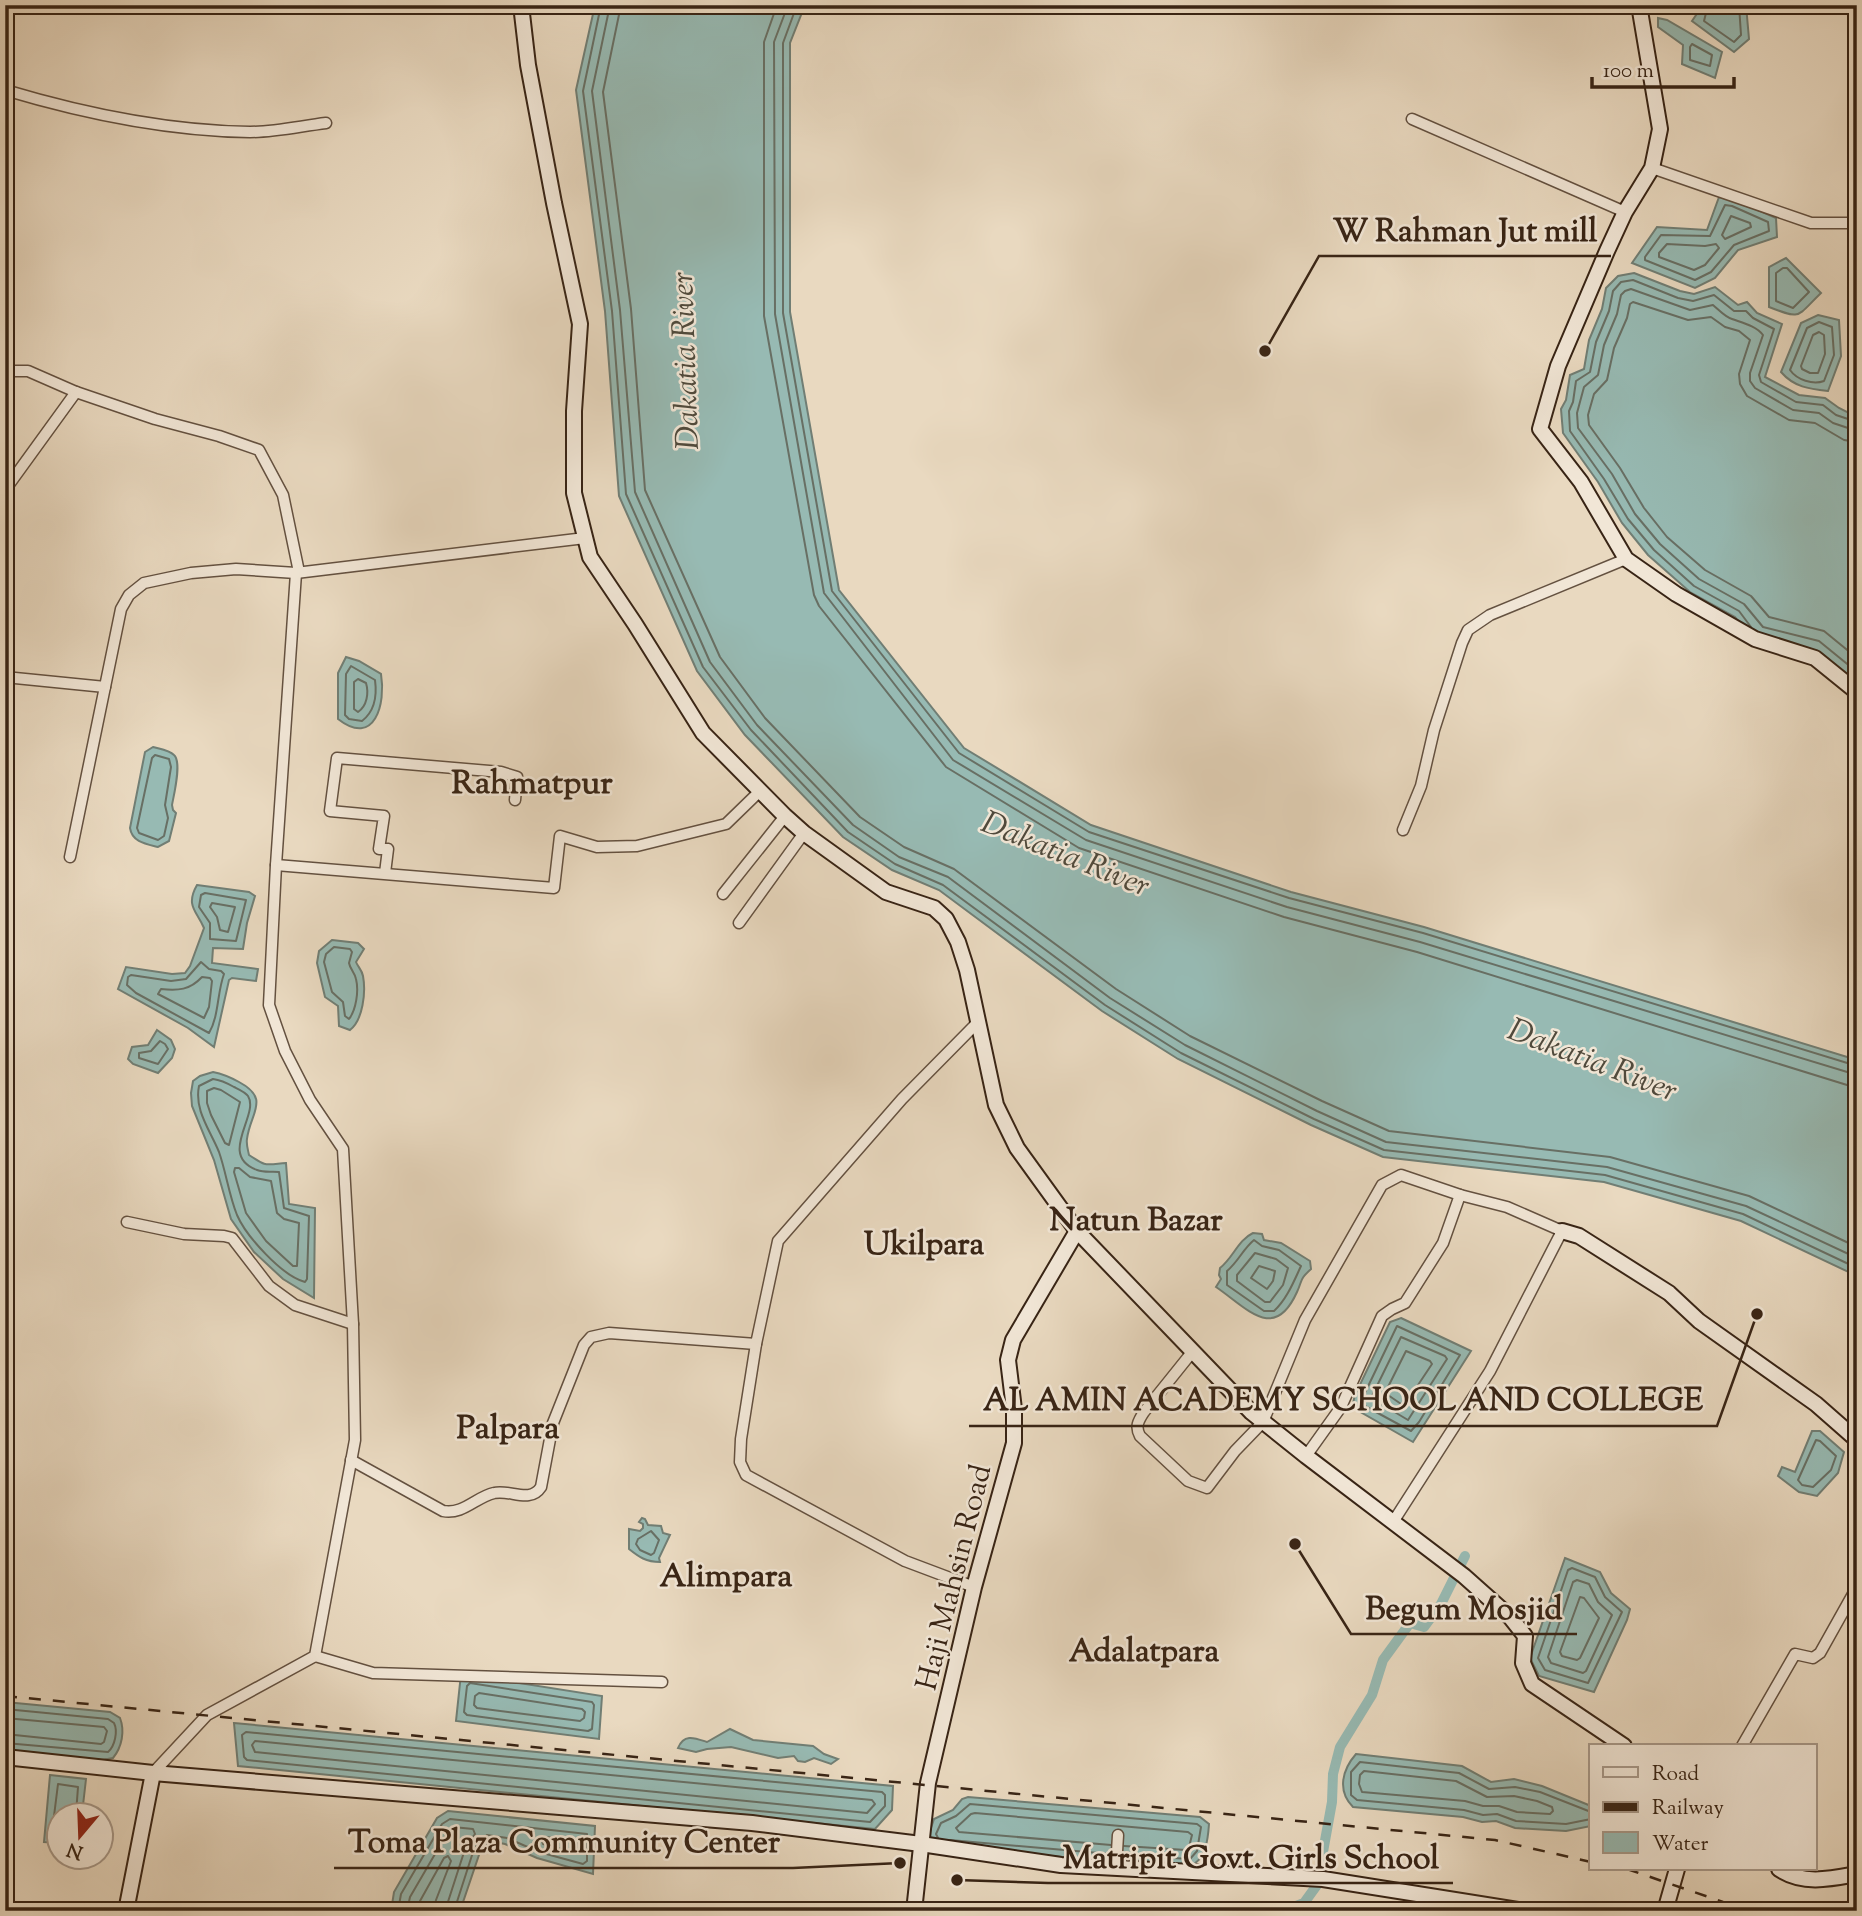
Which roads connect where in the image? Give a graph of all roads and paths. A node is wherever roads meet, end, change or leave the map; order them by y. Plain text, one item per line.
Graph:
1 (521, 5) edge
2 (1639, 5) edge
3 (5, 90) edge
4 (1412, 120) dead end
5 (326, 123) dead end
6 (1652, 168) junction
7 (1625, 212) junction
8 (1857, 223) edge
9 (5, 371) edge
10 (76, 392) junction
11 (5, 489) edge
12 (585, 538) junction
13 (1626, 559) junction
14 (297, 573) junction
15 (5, 677) edge
16 (105, 687) junction
17 (1857, 692) edge
18 (761, 790) junction
19 (515, 800) dead end
20 (785, 816) junction
21 (1403, 830) dead end
22 (804, 833) junction
23 (70, 857) dead end
24 (276, 864) junction
25 (385, 873) junction
26 (723, 894) dead end
27 (739, 923) dead end
28 (977, 1023) junction
29 (1460, 1195) junction
30 (127, 1222) dead end
31 (1077, 1231) junction
32 (1562, 1231) junction
33 (353, 1324) junction
34 (756, 1344) junction
35 (1192, 1351) junction
36 (1263, 1422) junction
37 (1857, 1440) edge
38 (1306, 1456) junction
39 (351, 1460) junction
40 (1393, 1522) junction
41 (974, 1587) junction
42 (1857, 1587) edge
43 (315, 1656) junction
44 (662, 1682) dead end
45 (1621, 1744) edge
46 (1743, 1744) edge
47 (5, 1757) edge
48 (153, 1773) junction
49 (1118, 1835) dead end
50 (921, 1844) junction
51 (1116, 1868) junction
52 (1677, 1870) edge
53 (1780, 1870) edge
54 (1857, 1874) edge
55 (126, 1911) edge
56 (914, 1911) edge
57 (1524, 1911) edge
58 (1665, 1911) edge

1 - 12 main road
2 - 6 main road
3 - 5 street
4 - 7 street
6 - 7 main road
6 - 8 street
7 - 13 main road
9 - 10 street
10 - 11 street
10 - 14 street
12 - 14 street
12 - 18 main road
13 - 17 main road
13 - 21 street
14 - 16 street
14 - 24 street
15 - 16 street
16 - 23 street
18 - 20 main road
18 - 25 street
19 - 25 street
20 - 22 main road
20 - 26 street
22 - 27 street
22 - 28 main road
24 - 25 street
24 - 33 street
28 - 31 main road
28 - 34 street
29 - 32 street
29 - 36 street
29 - 38 street
30 - 33 street
31 - 35 main road
31 - 41 main road, Haji Mahsin Road
32 - 37 main road
32 - 40 street
33 - 39 street
34 - 39 street
34 - 41 street
35 - 36 main road
35 - 36 street
36 - 38 main road
38 - 40 main road
39 - 43 street
40 - 45 main road
41 - 50 main road, Haji Mahsin Road
42 - 46 street
43 - 44 street
43 - 48 street
47 - 48 main road
48 - 50 main road
48 - 55 main road
49 - 51 street
50 - 51 main road
50 - 56 main road, Haji Mahsin Road
51 - 57 main road
52 - 58 main road
53 - 54 main road

